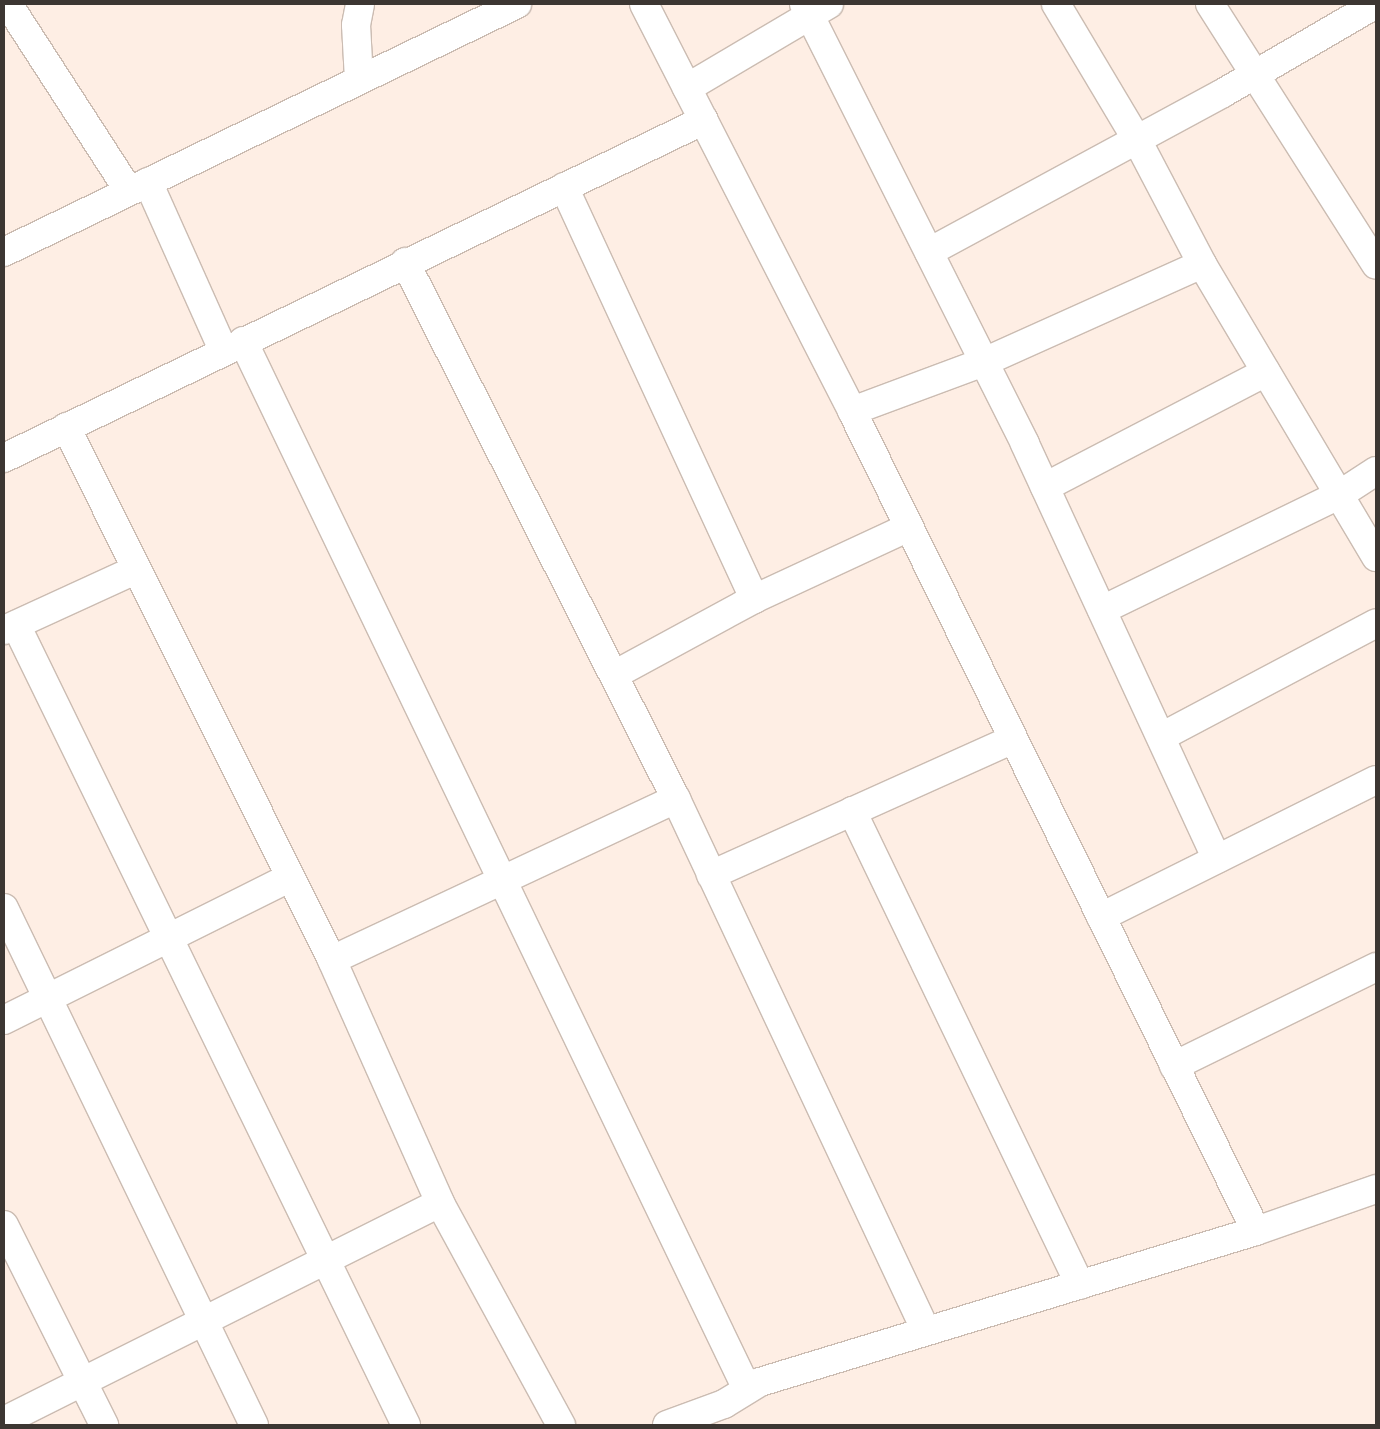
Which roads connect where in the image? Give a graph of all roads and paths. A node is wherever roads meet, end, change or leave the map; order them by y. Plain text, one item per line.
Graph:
1 (8, 4) edge
2 (339, 4) edge
3 (517, 4) edge
4 (644, 4) edge
5 (1056, 4) edge
6 (1210, 4) edge
7 (1365, 6) edge
8 (814, 7) edge
9 (358, 15) edge
10 (1255, 74) junction
11 (358, 80) junction
12 (687, 88) junction
13 (704, 120) junction
14 (1137, 140) junction
15 (138, 187) junction
16 (564, 187) junction
17 (4, 252) edge
18 (929, 252) junction
19 (405, 262) junction
20 (1202, 264) junction
21 (1376, 265) edge
22 (233, 346) junction
23 (984, 362) junction
24 (1266, 372) junction
25 (852, 411) junction
26 (66, 427) junction
27 (4, 458) edge
28 (1376, 471) edge
29 (1045, 487) junction
30 (1339, 495) junction
31 (909, 527) junction
32 (1376, 557) edge
33 (135, 570) junction
34 (754, 599) junction
35 (1102, 610) junction
36 (1376, 623) edge
37 (10, 628) edge
38 (614, 675) junction
39 (1161, 737) junction
40 (1013, 739) junction
41 (1376, 780) edge
42 (676, 799) junction
43 (852, 811) junction
44 (1217, 859) junction
45 (712, 874) junction
46 (289, 878) junction
47 (501, 881) junction
48 (4, 908) edge
49 (1101, 917) junction
50 (168, 939) junction
51 (332, 960) junction
52 (1376, 967) edge
53 (46, 999) junction
54 (4, 1020) edge
55 (1174, 1066) junction
56 (1376, 1189) edge
57 (440, 1203) junction
58 (4, 1225) edge
59 (1256, 1231) junction
60 (325, 1260) junction
61 (1080, 1285) junction
62 (203, 1321) junction
63 (926, 1331) junction
64 (82, 1382) junction
65 (747, 1390) junction
66 (4, 1421) edge
67 (104, 1425) edge
68 (254, 1425) edge
69 (406, 1425) edge
70 (561, 1425) edge
71 (667, 1425) edge

1 - 15 street
2 - 9 street
3 - 11 street
4 - 12 street
5 - 14 street
6 - 10 street
7 - 10 street
8 - 12 street
8 - 18 street
9 - 11 street
10 - 14 street
10 - 21 street
11 - 15 street
12 - 13 street
13 - 16 street
13 - 25 street
14 - 18 street
14 - 20 street
15 - 17 street
15 - 22 street
16 - 19 street
16 - 34 street
18 - 23 street
19 - 22 street
19 - 38 street
20 - 23 street
20 - 24 street
22 - 26 street
22 - 47 street
23 - 25 street
23 - 29 street
24 - 29 street
24 - 30 street
25 - 31 street
26 - 27 street
26 - 33 street
28 - 30 street
29 - 35 street
30 - 32 street
30 - 35 street
31 - 34 street
31 - 40 street
33 - 37 street
33 - 46 street
34 - 38 street
35 - 39 street
36 - 39 street
37 - 50 street
38 - 42 street
39 - 44 street
40 - 43 street
40 - 49 street
41 - 44 street
42 - 45 street
42 - 47 street
43 - 45 street
43 - 61 street
44 - 49 street
45 - 63 street
46 - 50 street
46 - 51 street
47 - 51 street
47 - 65 street
48 - 53 street
49 - 55 street
50 - 53 street
50 - 60 street
51 - 57 street
52 - 55 street
53 - 54 street
53 - 62 street
55 - 59 street
56 - 59 street
57 - 60 street
57 - 70 street
58 - 64 street
59 - 61 street
60 - 62 street
60 - 69 street
61 - 63 street
62 - 64 street
62 - 68 street
63 - 65 street
64 - 66 street
64 - 67 street
65 - 71 street

